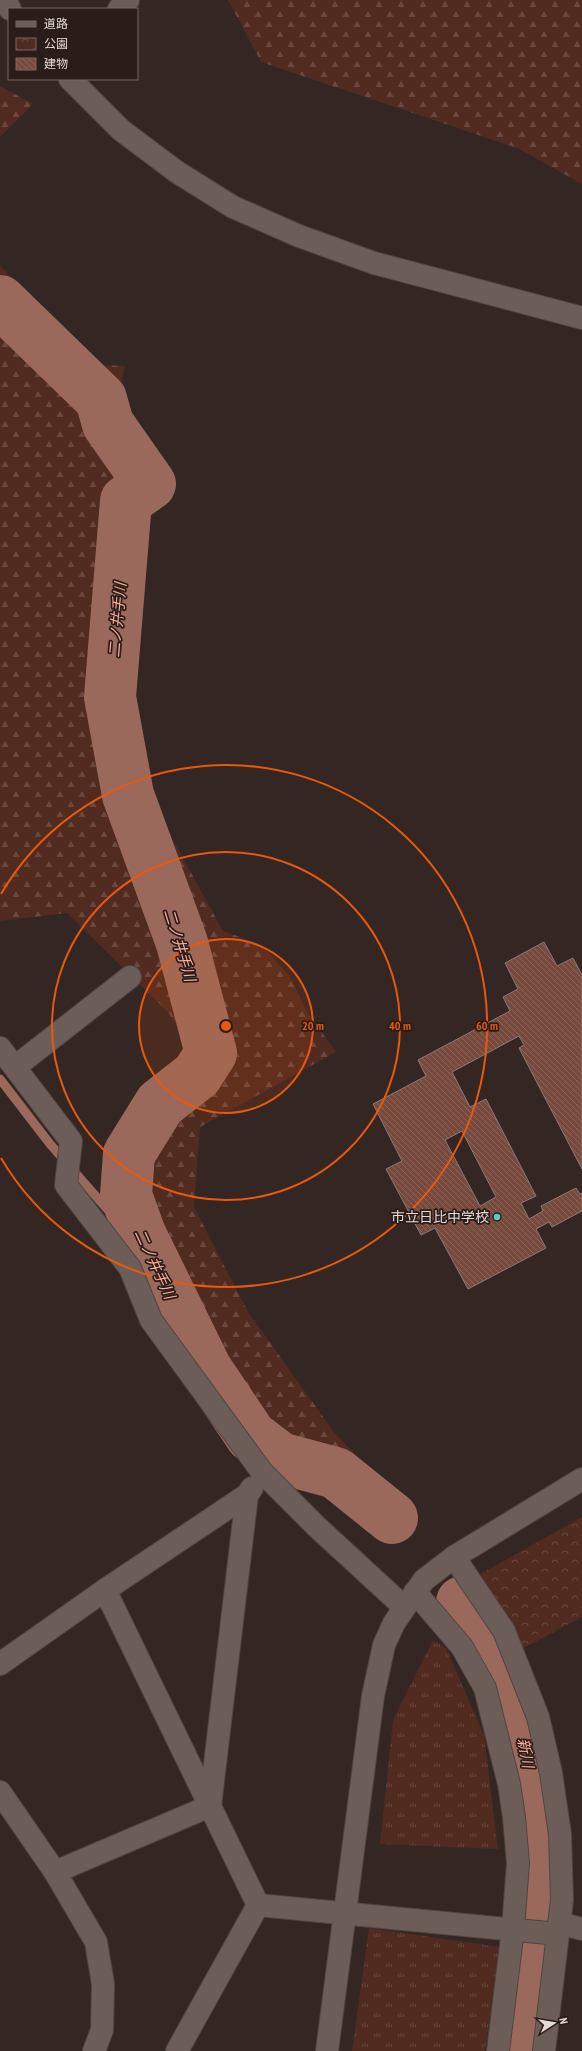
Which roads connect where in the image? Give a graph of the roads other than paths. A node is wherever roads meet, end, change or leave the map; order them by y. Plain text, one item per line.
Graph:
1 (128, 0) edge
2 (120, 8) edge
3 (71, 80) edge
4 (582, 318) edge
5 (130, 977) dead end
6 (0, 1048) edge
7 (15, 1067) junction
8 (262, 1472) junction
9 (582, 1480) edge
10 (247, 1495) junction
11 (454, 1557) junction
12 (105, 1590) junction
13 (410, 1600) junction
14 (0, 1664) edge
15 (0, 1792) edge
16 (210, 1806) junction
17 (55, 1872) junction
18 (258, 1905) junction
19 (345, 1913) junction
20 (559, 1928) junction
21 (513, 1929) junction
22 (582, 1929) edge
23 (94, 2051) edge
24 (177, 2051) edge
25 (327, 2051) edge
26 (498, 2051) edge
27 (544, 2051) edge

1 - 2 street
3 - 4 street
5 - 7 street
6 - 7 street
7 - 8 street
8 - 10 street
8 - 13 street
9 - 11 street
10 - 12 street
10 - 16 street
11 - 13 street
11 - 20 street
12 - 14 street
12 - 16 street
13 - 19 street
13 - 21 street
15 - 17 street
16 - 17 street
16 - 18 street
17 - 23 street
18 - 19 street
18 - 24 street
19 - 21 street
19 - 25 street
20 - 21 street
20 - 22 street
20 - 27 street
21 - 26 street

